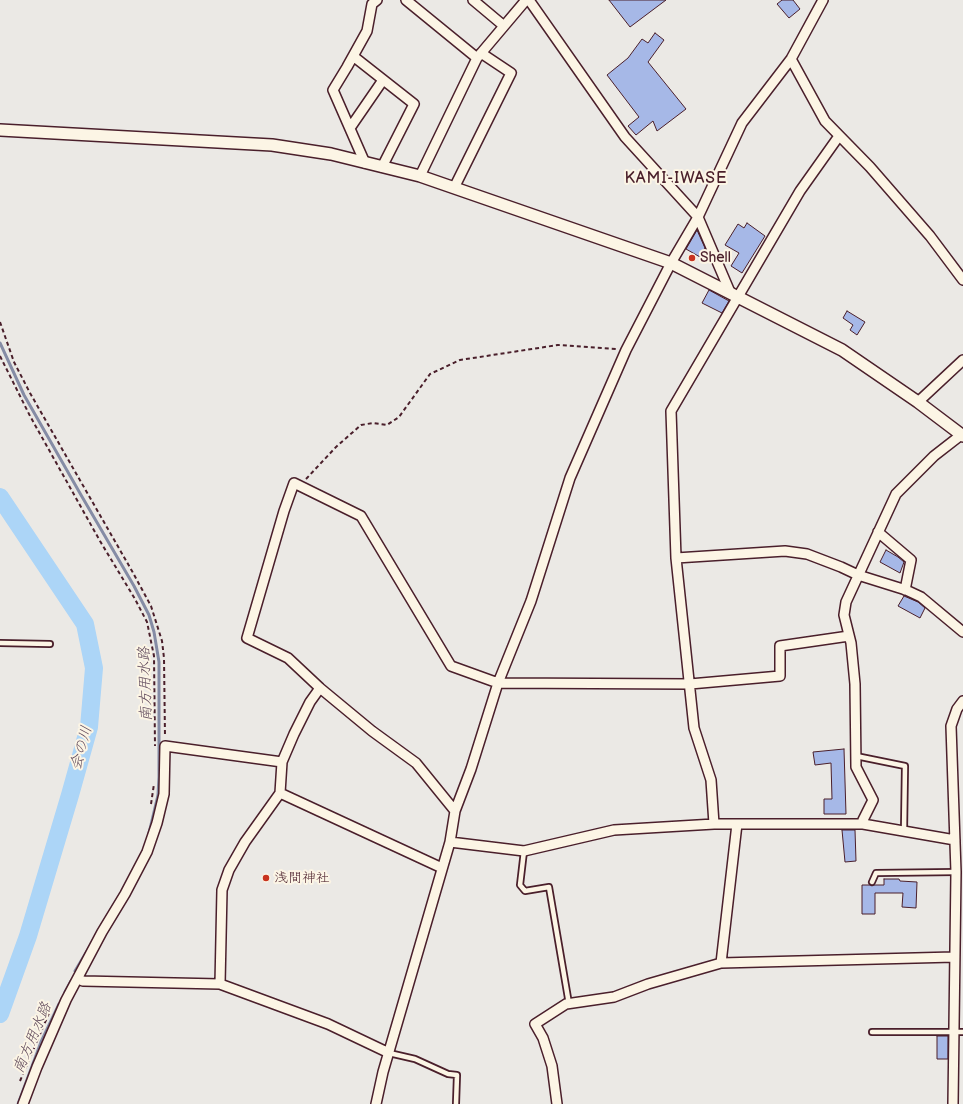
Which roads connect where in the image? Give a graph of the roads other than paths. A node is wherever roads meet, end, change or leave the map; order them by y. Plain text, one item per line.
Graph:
1 (377, 0) edge
2 (406, 0) edge
3 (473, 0) edge
4 (527, 0) edge
5 (823, 0) edge
6 (504, 26) junction
7 (479, 55) junction
8 (354, 56) junction
9 (791, 59) junction
10 (383, 80) junction
11 (350, 128) junction
12 (0, 130) edge
13 (840, 136) junction
14 (365, 163) junction
15 (382, 167) junction
16 (420, 176) junction
17 (454, 188) junction
18 (698, 217) junction
19 (671, 263) junction
20 (963, 280) edge
21 (734, 294) junction
22 (963, 360) edge
23 (918, 402) junction
24 (962, 436) edge
25 (878, 532) junction
26 (676, 558) junction
27 (858, 575) junction
28 (905, 590) junction
29 (963, 632) edge
30 (849, 636) junction
31 (0, 642) edge
32 (50, 644) dead end
33 (498, 683) junction
34 (690, 684) junction
35 (320, 688) junction
36 (963, 701) edge
37 (960, 710) edge
38 (856, 756) junction
39 (282, 762) junction
40 (280, 793) junction
41 (455, 810) junction
42 (714, 824) junction
43 (737, 824) junction
44 (863, 824) junction
45 (904, 831) junction
46 (955, 840) junction
47 (450, 842) junction
48 (524, 851) junction
49 (442, 868) junction
50 (956, 872) junction
51 (872, 882) dead end
52 (954, 957) junction
53 (721, 963) junction
54 (78, 979) junction
55 (220, 984) junction
56 (569, 1004) junction
57 (872, 1032) dead end
58 (958, 1032) edge
59 (389, 1053) junction
60 (23, 1104) edge
61 (376, 1104) edge
62 (456, 1104) edge
63 (557, 1104) edge
64 (953, 1104) edge

1 - 8 street
2 - 7 street
3 - 6 street
4 - 6 street
4 - 18 street
5 - 9 street
6 - 7 street
7 - 16 street
7 - 17 street
8 - 10 street
8 - 11 street
9 - 13 street
9 - 18 street
10 - 11 street
10 - 15 street
11 - 14 street
12 - 14 street
13 - 20 street
13 - 21 street
14 - 15 street
15 - 16 street
16 - 17 street
17 - 19 street
18 - 19 street
18 - 21 street
19 - 21 street
19 - 33 street
21 - 23 street
21 - 26 street
22 - 23 street
23 - 24 street
24 - 25 street
25 - 27 street
25 - 28 street
26 - 27 street
26 - 34 street
27 - 28 street
27 - 30 street
28 - 29 street
30 - 34 street
30 - 38 street
31 - 32 lane
33 - 34 street
33 - 35 street
33 - 41 street
34 - 42 street
35 - 39 street
35 - 41 street
36 - 37 street
37 - 46 street
38 - 44 street
38 - 45 lane
39 - 40 street
39 - 54 street
40 - 49 street
40 - 55 street
41 - 47 street
42 - 43 street
42 - 48 street
43 - 44 street
43 - 53 street
44 - 45 street
45 - 46 street
46 - 50 street
47 - 48 street
47 - 49 street
48 - 56 lane
49 - 59 street
50 - 51 lane
50 - 52 street
52 - 53 street
52 - 58 street
53 - 56 street
54 - 55 street
54 - 60 street
55 - 59 street
56 - 63 street
57 - 58 lane
58 - 64 street
59 - 61 street
59 - 62 lane

